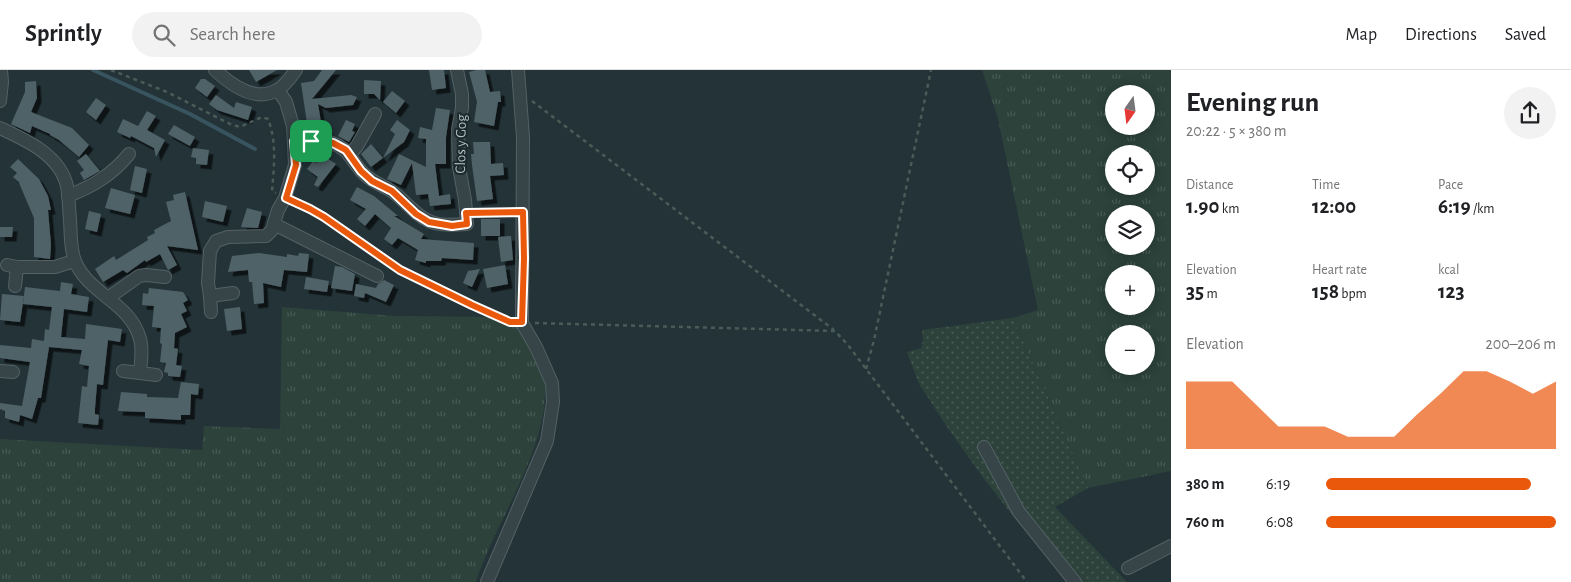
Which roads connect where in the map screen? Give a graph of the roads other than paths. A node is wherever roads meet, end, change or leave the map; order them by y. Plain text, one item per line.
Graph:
1 (0, 70) edge
2 (214, 70) edge
3 (296, 70) edge
4 (457, 70) edge
5 (518, 70) edge
6 (278, 90) junction
7 (0, 94) edge
8 (375, 114) dead end
9 (0, 128) edge
10 (294, 141) junction
11 (129, 154) dead end
12 (349, 155) junction
13 (68, 196) junction
14 (274, 224) junction
15 (74, 261) junction
16 (377, 276) dead end
17 (165, 277) dead end
18 (15, 286) dead end
19 (233, 294) dead end
20 (210, 296) junction
21 (108, 298) junction
22 (211, 312) dead end
23 (123, 371) dead end
24 (140, 373) junction
25 (156, 375) dead end
26 (984, 447) dead end
27 (1171, 546) edge
28 (1128, 568) dead end
29 (487, 582) edge
30 (1075, 582) edge

1 - 7 street
2 - 6 street
3 - 6 street
4 - 12 street, Clos y Gog
5 - 29 street
6 - 10 street
8 - 12 street
9 - 13 street
10 - 12 street
10 - 14 street
11 - 13 street
13 - 15 street
14 - 16 street
14 - 20 street
15 - 18 street
15 - 21 street
17 - 21 street
19 - 20 street
20 - 22 street
21 - 24 street
23 - 24 street
24 - 25 street
26 - 30 street
27 - 28 street

